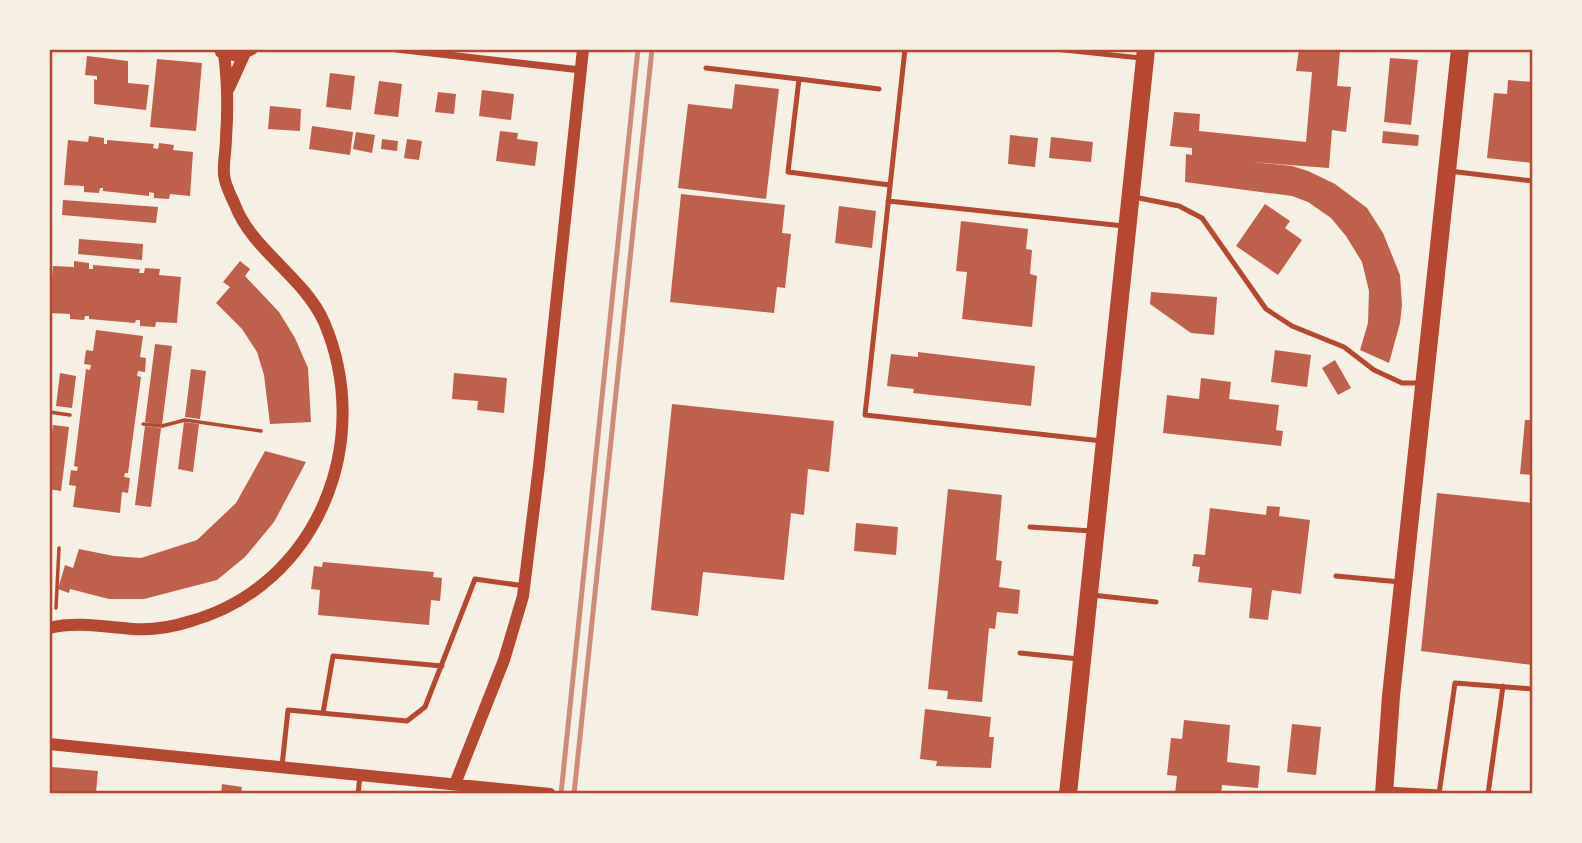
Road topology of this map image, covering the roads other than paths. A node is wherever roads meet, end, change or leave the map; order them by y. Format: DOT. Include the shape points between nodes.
graph roads {
  1 [pos="396,49"];
  2 [pos="583,49"];
  3 [pos="905,49"];
  4 [pos="1054,49"];
  5 [pos="1460,49"];
  6 [pos="221,51"];
  7 [pos="248,52"];
  8 [pos="1146,54"];
  9 [pos="706,68"];
  10 [pos="581,70"];
  11 [pos="799,79"];
  12 [pos="229,89"];
  13 [pos="879,89"];
  14 [pos="1447,171"];
  15 [pos="1533,181"];
  16 [pos="890,185"];
  17 [pos="1131,197"];
  18 [pos="888,201"];
  19 [pos="1127,226"];
  20 [pos="1424,383"];
  21 [pos="1105,441"];
  22 [pos="1030,527"];
  23 [pos="1096,531"];
  24 [pos="1336,576"];
  25 [pos="1403,583"];
  26 [pos="525,586"];
  27 [pos="1089,595"];
  28 [pos="1156,602"];
  29 [pos="49,628"];
  30 [pos="1020,653"];
  31 [pos="1082,659"];
  32 [pos="442,666"];
  33 [pos="1503,686"];
  34 [pos="1533,689"];
  35 [pos="323,713"];
  36 [pos="49,744"];
  37 [pos="282,767"];
  38 [pos="360,775"];
  39 [pos="454,784"];
  40 [pos="1384,791"];
  41 [pos="1439,793"];
  42 [pos="358,794"];
  43 [pos="550,794"];
  44 [pos="1068,794"];
  45 [pos="1488,794"];
  1 -- 10 [label="street"];
  2 -- 10 [label="street"];
  3 -- 16 [label="lane"];
  4 -- 8 [label="lane"];
  5 -- 14 [label="main road"];
  6 -- 7 [label="street" via="238,57"];
  6 -- 12 [label="street"];
  7 -- 12 [label="street"];
  8 -- 17 [label="main road"];
  9 -- 11 [label="lane"];
  10 -- 26 [label="street"];
  11 -- 13 [label="lane"];
  11 -- 16 [label="lane" via="788,172"];
  12 -- 29 [label="street" via="224,177 236,209 324,321 338,368 341,443 327,501 287,562 231,604 192,621 160,628"];
  14 -- 15 [label="lane"];
  14 -- 20 [label="main road"];
  16 -- 18 [label="lane"];
  17 -- 19 [label="main road"];
  17 -- 20 [label="lane" via="1179,206 1202,218 1266,309 1292,326 1344,347 1374,370 1402,383"];
  18 -- 19 [label="lane"];
  18 -- 21 [label="lane" via="865,415"];
  19 -- 21 [label="main road"];
  20 -- 25 [label="main road"];
  21 -- 23 [label="main road"];
  22 -- 23 [label="lane"];
  23 -- 27 [label="main road"];
  24 -- 25 [label="lane"];
  25 -- 40 [label="main road"];
  26 -- 32 [label="lane" via="475,579"];
  26 -- 39 [label="street" via="514,630"];
  27 -- 28 [label="lane"];
  27 -- 31 [label="main road"];
  30 -- 31 [label="lane"];
  31 -- 44 [label="main road"];
  32 -- 35 [label="lane" via="425,708 407,721"];
  32 -- 35 [label="lane" via="332,656"];
  33 -- 34 [label="lane"];
  33 -- 41 [label="lane" via="1455,683"];
  33 -- 45 [label="lane"];
  35 -- 37 [label="lane" via="288,710"];
  36 -- 37 [label="street"];
  37 -- 38 [label="street"];
  38 -- 39 [label="street"];
  38 -- 42 [label="lane"];
  39 -- 43 [label="street"];
  40 -- 41 [label="lane"];
}
